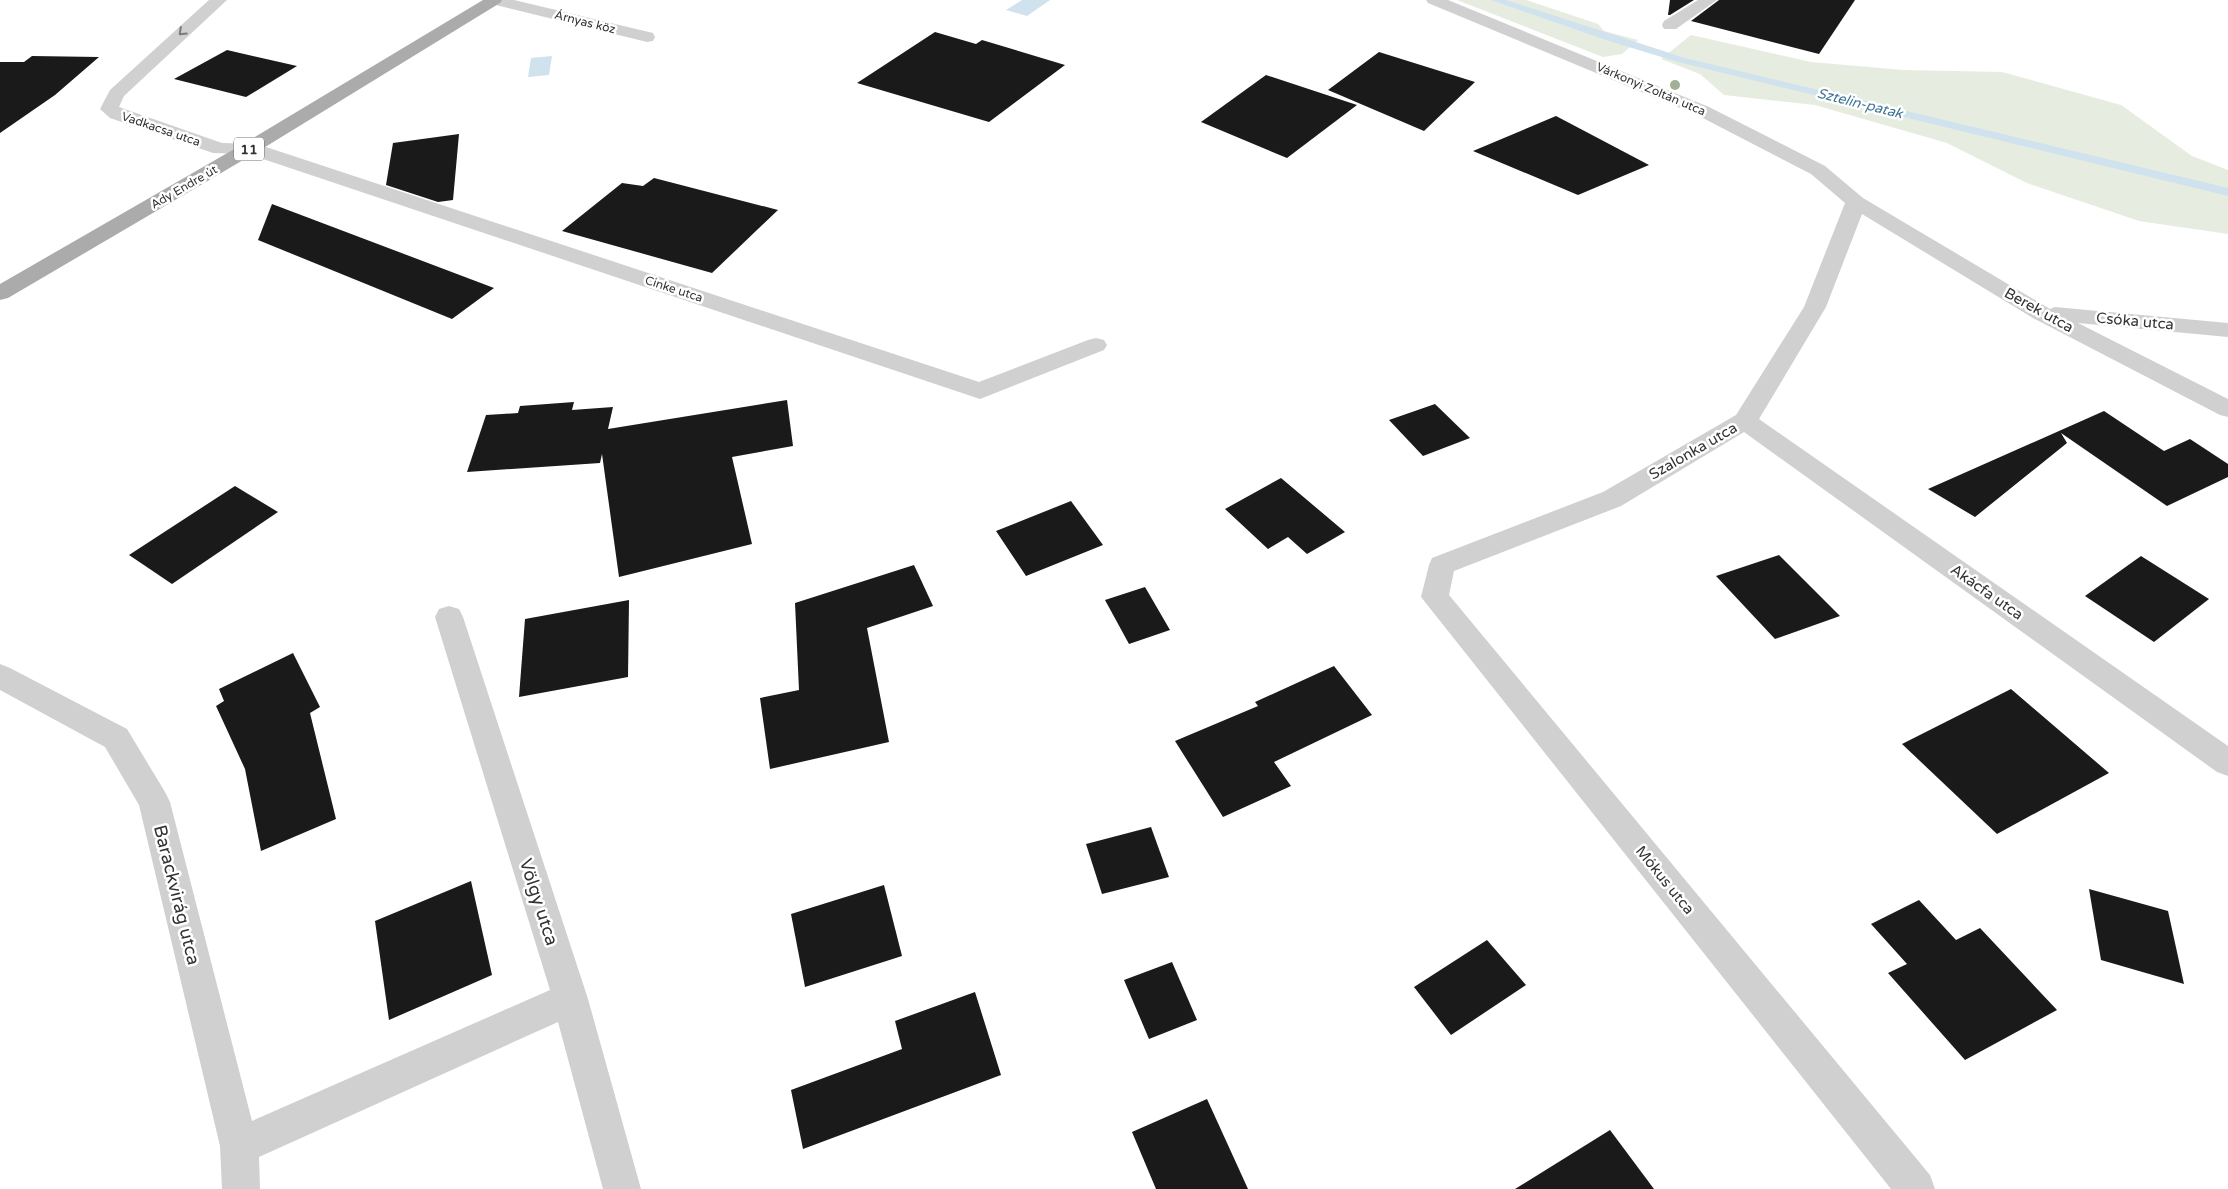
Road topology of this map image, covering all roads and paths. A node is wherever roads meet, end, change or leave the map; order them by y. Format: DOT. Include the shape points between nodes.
graph roads {
  1 [pos="218,0"];
  2 [pos="494,0"];
  3 [pos="1434,0"];
  4 [pos="1708,0"];
  5 [pos="1670,25"];
  6 [pos="647,37"];
  7 [pos="250,148"];
  8 [pos="1856,202"];
  9 [pos="0,293"];
  10 [pos="2042,313"];
  11 [pos="2228,330"];
  12 [pos="1096,345"];
  13 [pos="2228,409"];
  14 [pos="1745,421"];
  15 [pos="1442,565"];
  16 [pos="449,617"];
  17 [pos="0,676"];
  18 [pos="2228,763"];
  19 [pos="570,999"];
  20 [pos="239,1146"];
  21 [pos="241,1189"];
  22 [pos="622,1189"];
  23 [pos="1916,1189"];
  1 -- 7 [label="street, Vadkacsa utca, one-way" via="116,94 108,109 220,149"];
  2 -- 6 [label="street, Árnyas köz"];
  2 -- 7 [label="main road, Ady Endre út / 11"];
  3 -- 8 [label="street, Várkonyi Zoltán utca" via="1703,111 1818,170"];
  4 -- 5 [label="street"];
  7 -- 9 [label="main road, Ady Endre út / 11"];
  7 -- 12 [label="street, Cinke utca" via="980,391"];
  8 -- 10 [label="street, Berek utca"];
  8 -- 14 [label="street, Szalonka utca" via="1814,307"];
  10 -- 11 [label="street, Csóka utca"];
  10 -- 13 [label="street, Berek utca"];
  14 -- 15 [label="street, Szalonka utca" via="1612,499"];
  14 -- 18 [label="street, Akácfa utca"];
  15 -- 23 [label="street, Mókus utca" via="1435,597"];
  16 -- 19 [label="street, Völgy utca"];
  17 -- 20 [label="street, Barackvirág utca" via="116,738 154,802"];
  19 -- 20 [label="street"];
  19 -- 22 [label="street, Völgy utca"];
  20 -- 21 [label="street, Barackvirág utca"];
}
